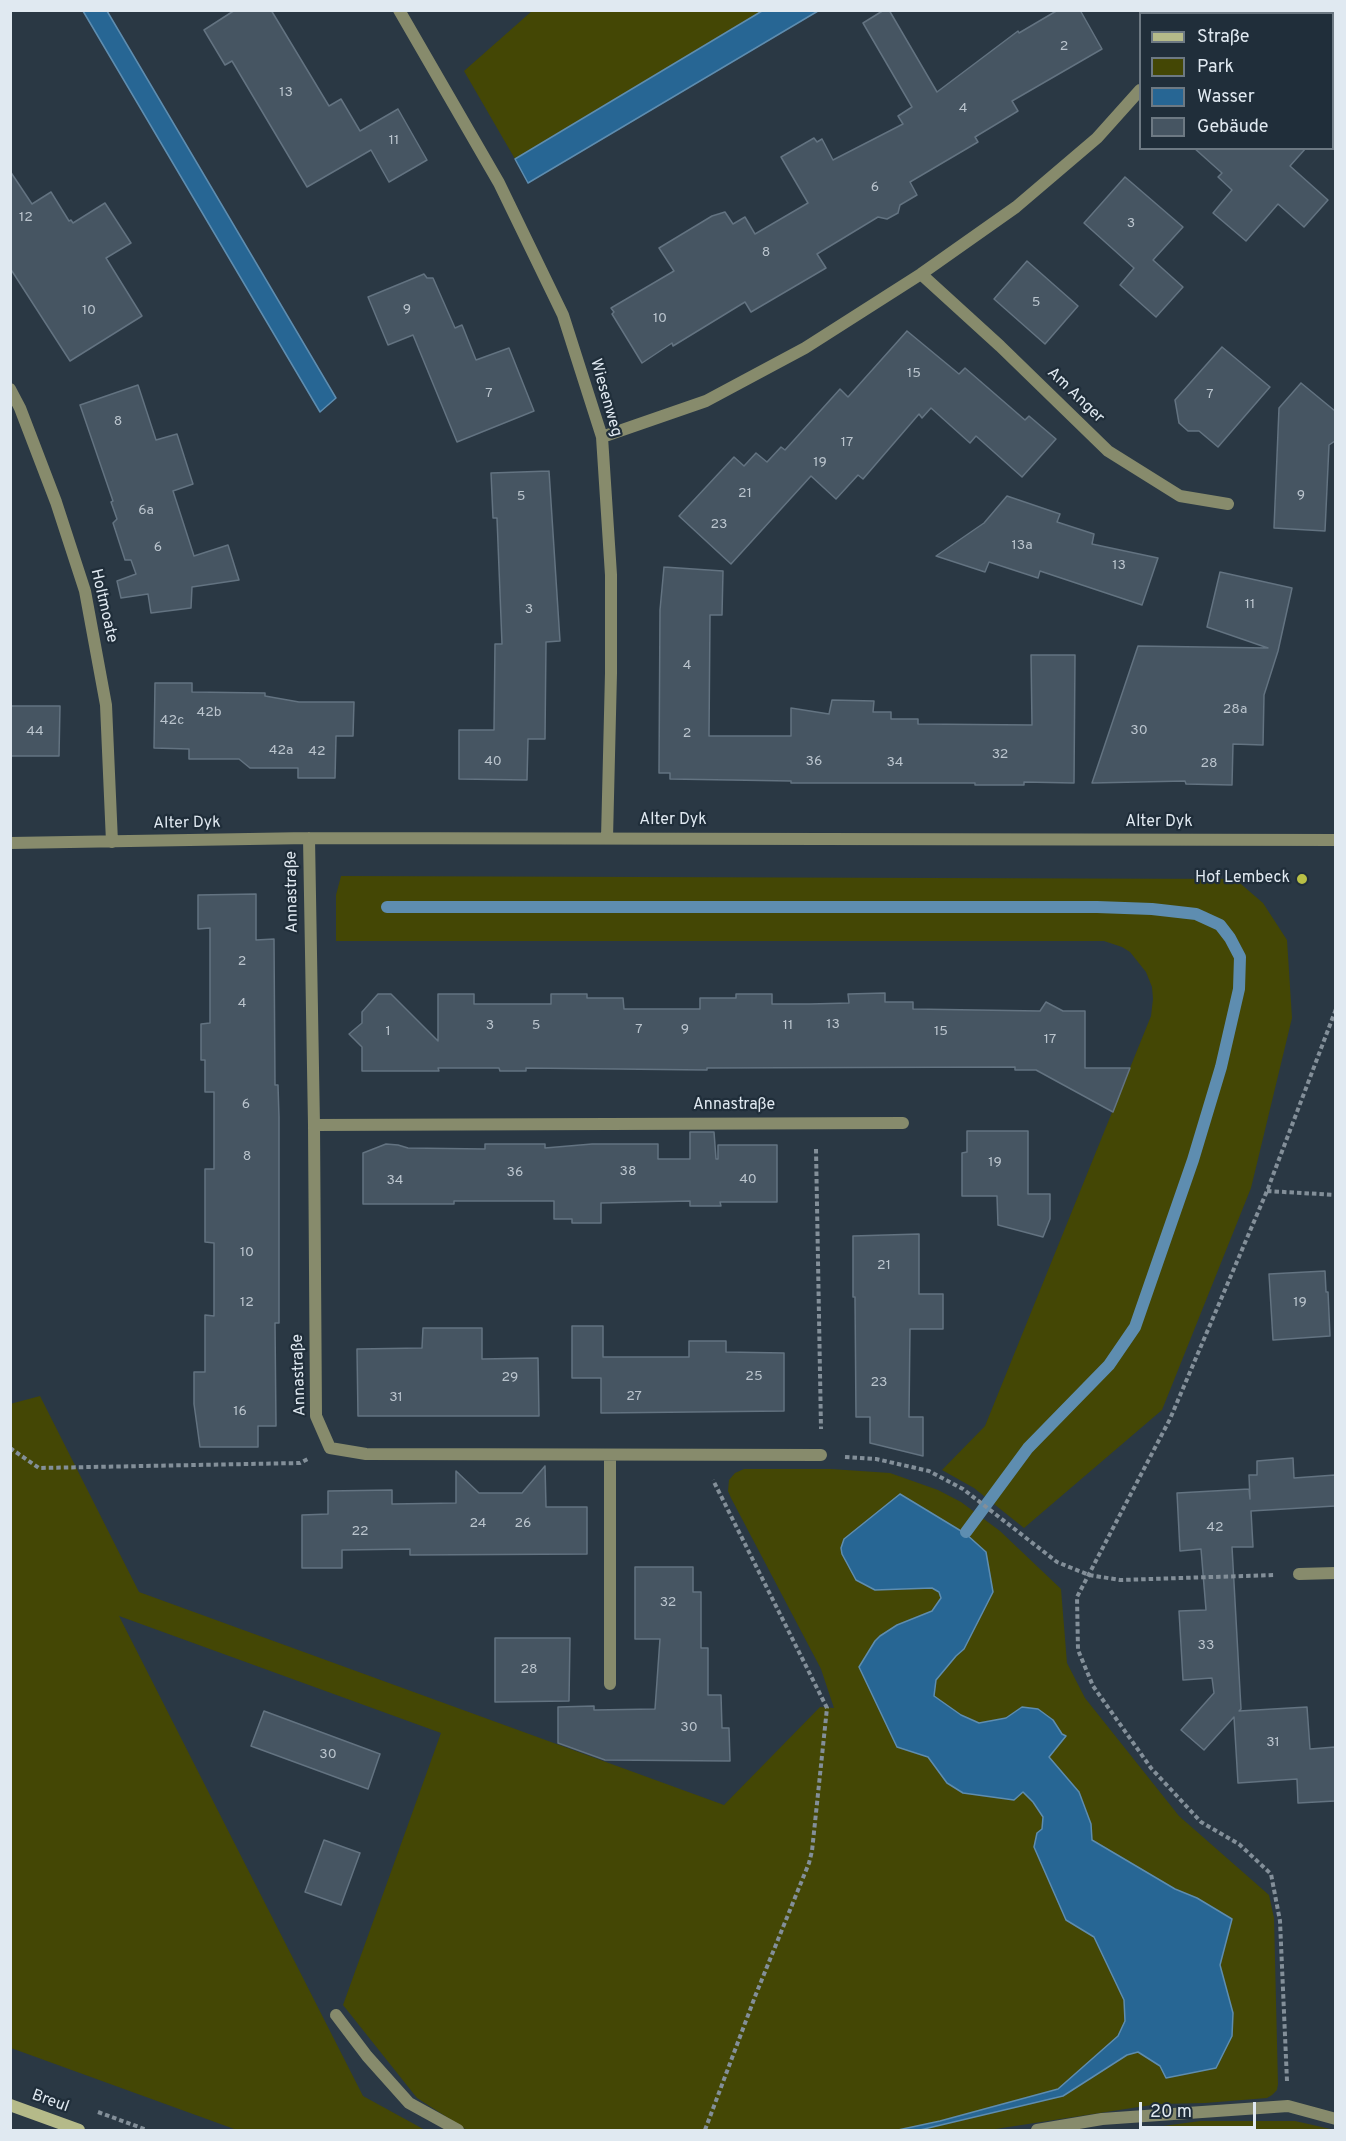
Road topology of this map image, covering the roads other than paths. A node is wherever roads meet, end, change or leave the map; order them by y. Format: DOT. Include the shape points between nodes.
graph roads {
  1 [pos="399,10"];
  2 [pos="1139,91"];
  3 [pos="921,274"];
  4 [pos="10,389"];
  5 [pos="602,437"];
  6 [pos="1228,504"];
  7 [pos="607,837"];
  8 [pos="309,838"];
  9 [pos="1335,840"];
  10 [pos="112,842"];
  11 [pos="10,843"];
  12 [pos="903,1123"];
  13 [pos="314,1125"];
  14 [pos="610,1455"];
  15 [pos="821,1455"];
  16 [pos="1335,1573"];
  17 [pos="1299,1574"];
  18 [pos="610,1684"];
  19 [pos="336,2015"];
  20 [pos="10,2105"];
  21 [pos="1335,2119"];
  22 [pos="79,2130"];
  23 [pos="458,2130"];
  24 [pos="1036,2130"];
  1 -- 5 [label="street, Wiesenweg" via="499,183 563,315"];
  2 -- 3 [label="street" via="1097,138 1017,207"];
  3 -- 5 [label="street" via="805,348 706,401"];
  3 -- 6 [label="street, Am Anger" via="1108,451 1180,496"];
  4 -- 10 [label="street, Holtmoate" via="56,502 85,591 106,705"];
  5 -- 7 [label="street, Wiesenweg" via="611,575"];
  7 -- 8 [label="street, Alter Dyk"];
  7 -- 9 [label="street, Alter Dyk"];
  8 -- 10 [label="street, Alter Dyk"];
  8 -- 13 [label="street, Annastraße"];
  10 -- 11 [label="street, Alter Dyk"];
  12 -- 13 [label="street, Annastraße"];
  13 -- 14 [label="street, Annastraße" via="316,1416 330,1448 366,1454"];
  14 -- 15 [label="street"];
  14 -- 18 [label="street"];
  16 -- 17 [label="street"];
  19 -- 23 [label="street" via="409,2103"];
  20 -- 22 [label="main road, Breul"];
  21 -- 24 [label="street" via="1288,2106 1102,2119"];
}
